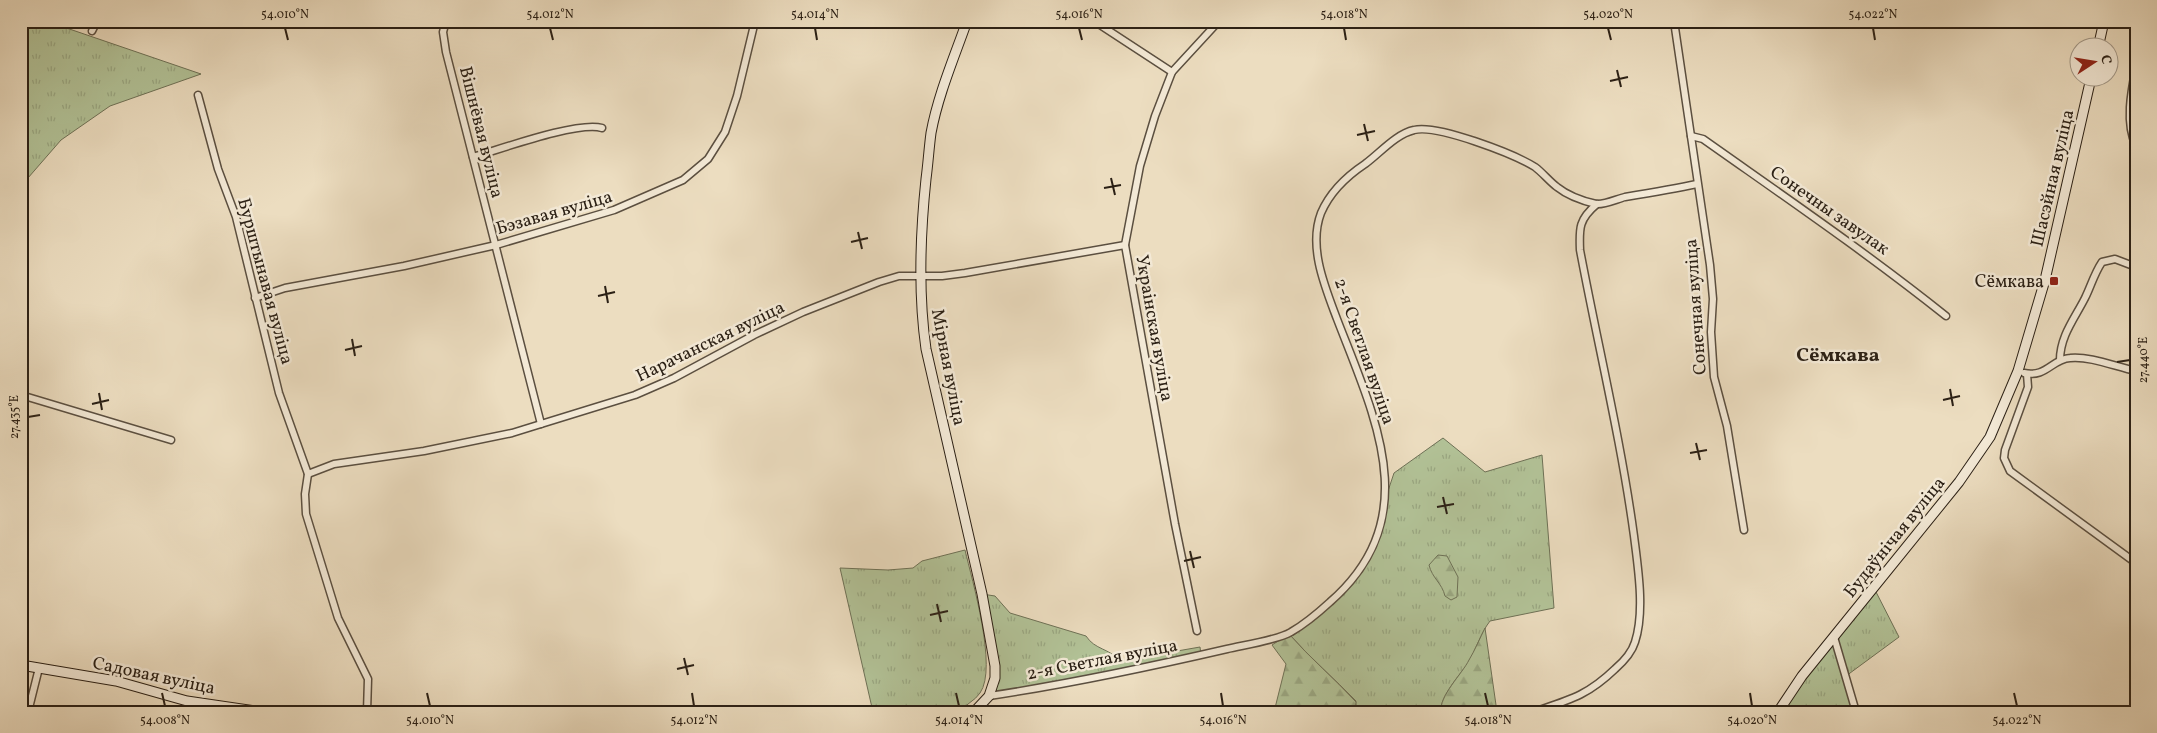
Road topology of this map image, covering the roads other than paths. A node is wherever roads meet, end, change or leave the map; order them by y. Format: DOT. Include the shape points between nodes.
graph roads {
  1 [pos="97,21"];
  2 [pos="446,21"];
  3 [pos="754,21"];
  4 [pos="967,21"];
  5 [pos="1094,21"];
  6 [pos="1219,21"];
  7 [pos="1674,21"];
  8 [pos="2104,21"];
  9 [pos="92,31"];
  10 [pos="2100,38"];
  11 [pos="2136,67"];
  12 [pos="1172,72"];
  13 [pos="2089,88"];
  14 [pos="198,94"];
  15 [pos="602,128"];
  16 [pos="1691,136"];
  17 [pos="2136,146"];
  18 [pos="473,157"];
  19 [pos="1697,184"];
  20 [pos="1597,204"];
  21 [pos="496,245"];
  22 [pos="1125,245"];
  23 [pos="2136,267"];
  24 [pos="920,276"];
  25 [pos="255,298"];
  26 [pos="1946,316"];
  27 [pos="2060,360"];
  28 [pos="2136,371"];
  29 [pos="2022,372"];
  30 [pos="21,395"];
  31 [pos="541,424"];
  32 [pos="171,440"];
  33 [pos="308,474"];
  34 [pos="1744,530"];
  35 [pos="2136,563"];
  36 [pos="1197,631"];
  37 [pos="1834,637"];
  38 [pos="21,665"];
  39 [pos="39,668"];
  40 [pos="989,696"];
  41 [pos="28,712"];
  42 [pos="263,712"];
  43 [pos="367,712"];
  44 [pos="974,712"];
  45 [pos="1533,712"];
  46 [pos="1778,712"];
  47 [pos="1856,712"];
  1 -- 9 [label="street"];
  2 -- 18 [label="street, Вішнёвая вуліца" via="444,42"];
  3 -- 21 [label="street, Бэзавая вуліца" via="728,123 717,147 696,170 668,188 614,210"];
  4 -- 24 [label="street, Мірная вуліца" via="946,78 931,133"];
  5 -- 12 [label="street"];
  6 -- 12 [label="street, Украінская вуліца"];
  7 -- 16 [label="street, Сонечная вуліца"];
  8 -- 10 [label="street"];
  11 -- 17 [label="street" via="2131,92 2131,135"];
  12 -- 22 [label="street, Украінская вуліца" via="1140,166"];
  13 -- 29 [label="street, Шасэйная вуліца"];
  14 -- 25 [label="street, Бурштынавая вуліца" via="218,169 236,217"];
  15 -- 18 [label="street" via="575,128"];
  16 -- 19 [label="street, Сонечная вуліца"];
  16 -- 26 [label="street, Сонечны завулак" via="1703,139 1881,264"];
  18 -- 21 [label="street, Вішнёвая вуліца"];
  19 -- 20 [label="street, 2-я Светлая вуліца"];
  19 -- 34 [label="street, Сонечная вуліца" via="1712,290 1714,377 1727,426"];
  20 -- 40 [label="street, 2-я Светлая вуліца" via="1558,189 1537,168 1510,154 1424,129 1403,135 1349,174 1320,215 1317,254 1326,291 1372,410 1384,462 1385,505 1380,530 1365,562 1346,588 1289,634 1201,655"];
  20 -- 45 [label="street" via="1581,222 1580,250 1626,482 1640,591 1638,624 1635,643 1604,680 1589,692"];
  21 -- 25 [label="street, Бэзавая вуліца" via="285,288"];
  21 -- 31 [label="street, Вішнёвая вуліца"];
  22 -- 24 [label="street, Нарачанская вуліца" via="965,273"];
  22 -- 36 [label="street, Украінская вуліца"];
  23 -- 27 [label="street" via="2115,259 2102,262 2066,330"];
  24 -- 31 [label="street, Нарачанская вуліца" via="899,276 879,282 770,327 635,395"];
  24 -- 40 [label="street, Мірная вуліца" via="926,350 992,646 995,678"];
  25 -- 33 [label="street, Бурштынавая вуліца" via="279,393"];
  27 -- 28 [label="street" via="2072,358"];
  27 -- 29 [label="street" via="2039,373"];
  29 -- 35 [label="street" via="2028,387 2005,450 2004,458 2010,470"];
  29 -- 37 [label="street, Будаўнічая вуліца" via="1977,459"];
  30 -- 32 [label="street"];
  31 -- 33 [label="street, Нарачанская вуліца" via="424,451 334,464"];
  33 -- 43 [label="street" via="306,514 338,618 368,679"];
  37 -- 46 [label="street, Будаўнічая вуліца"];
  37 -- 47 [label="street"];
  38 -- 39 [label="street, Садовая вуліца"];
  39 -- 41 [label="street"];
  39 -- 42 [label="street, Садовая вуліца" via="116,681 187,701"];
  40 -- 44 [label="street"];
}
